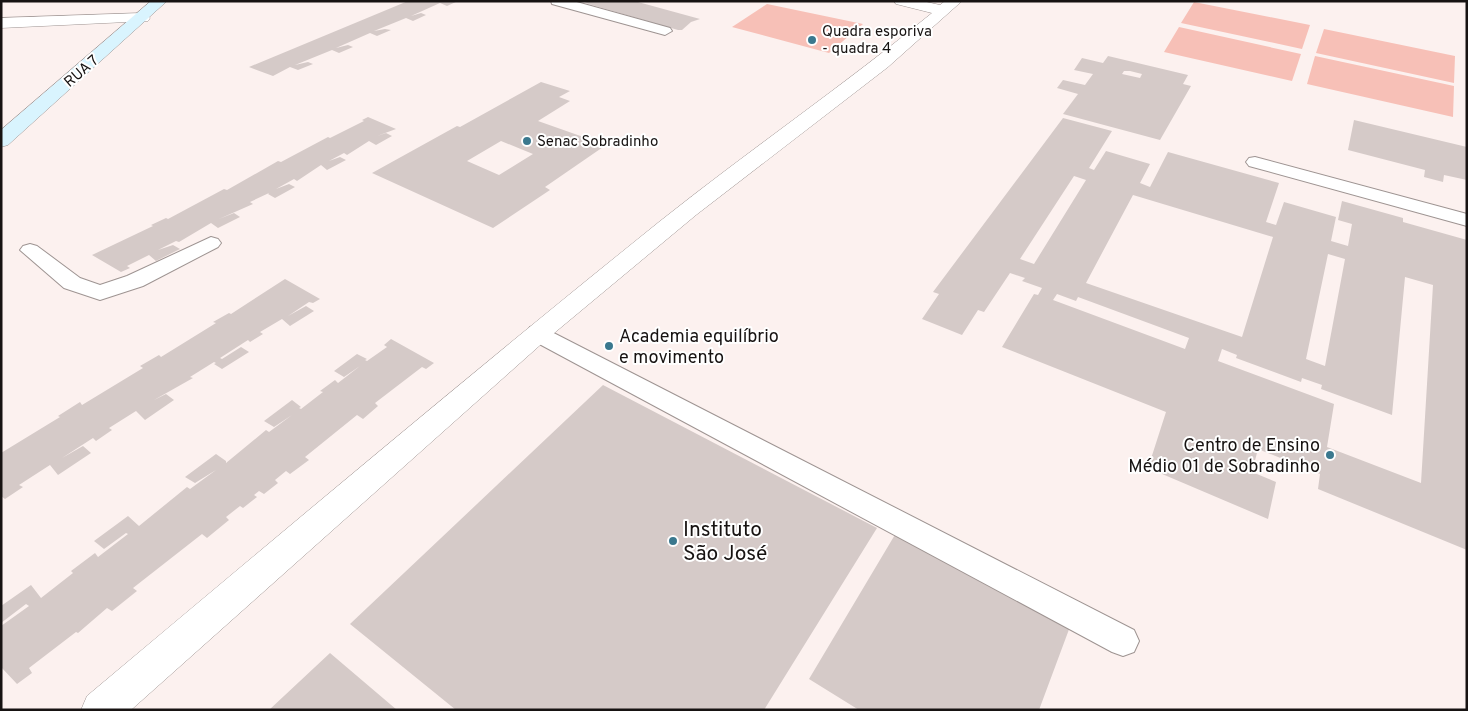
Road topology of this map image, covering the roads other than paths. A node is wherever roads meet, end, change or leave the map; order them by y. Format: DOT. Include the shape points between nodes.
graph roads {
  1 [pos="160,1"];
  2 [pos="557,1"];
  3 [pos="901,1"];
  4 [pos="949,6"];
  5 [pos="142,18"];
  6 [pos="1,23"];
  7 [pos="665,31"];
  8 [pos="1,141"];
  9 [pos="1255,162"];
  10 [pos="1467,220"];
  11 [pos="211,243"];
  12 [pos="30,250"];
  13 [pos="538,333"];
  14 [pos="1123,641"];
  15 [pos="101,710"];
  1 -- 5 [label="main road, RUA 7"];
  2 -- 7 [label="lane"];
  3 -- 4 [label="street"];
  4 -- 13 [label="street" via="882,63 688,210"];
  5 -- 6 [label="street"];
  5 -- 8 [label="main road, RUA 7"];
  9 -- 10 [label="lane"];
  11 -- 12 [label="lane" via="135,281 100,292 72,283"];
  13 -- 14 [label="lane"];
  13 -- 15 [label="street"];
}
